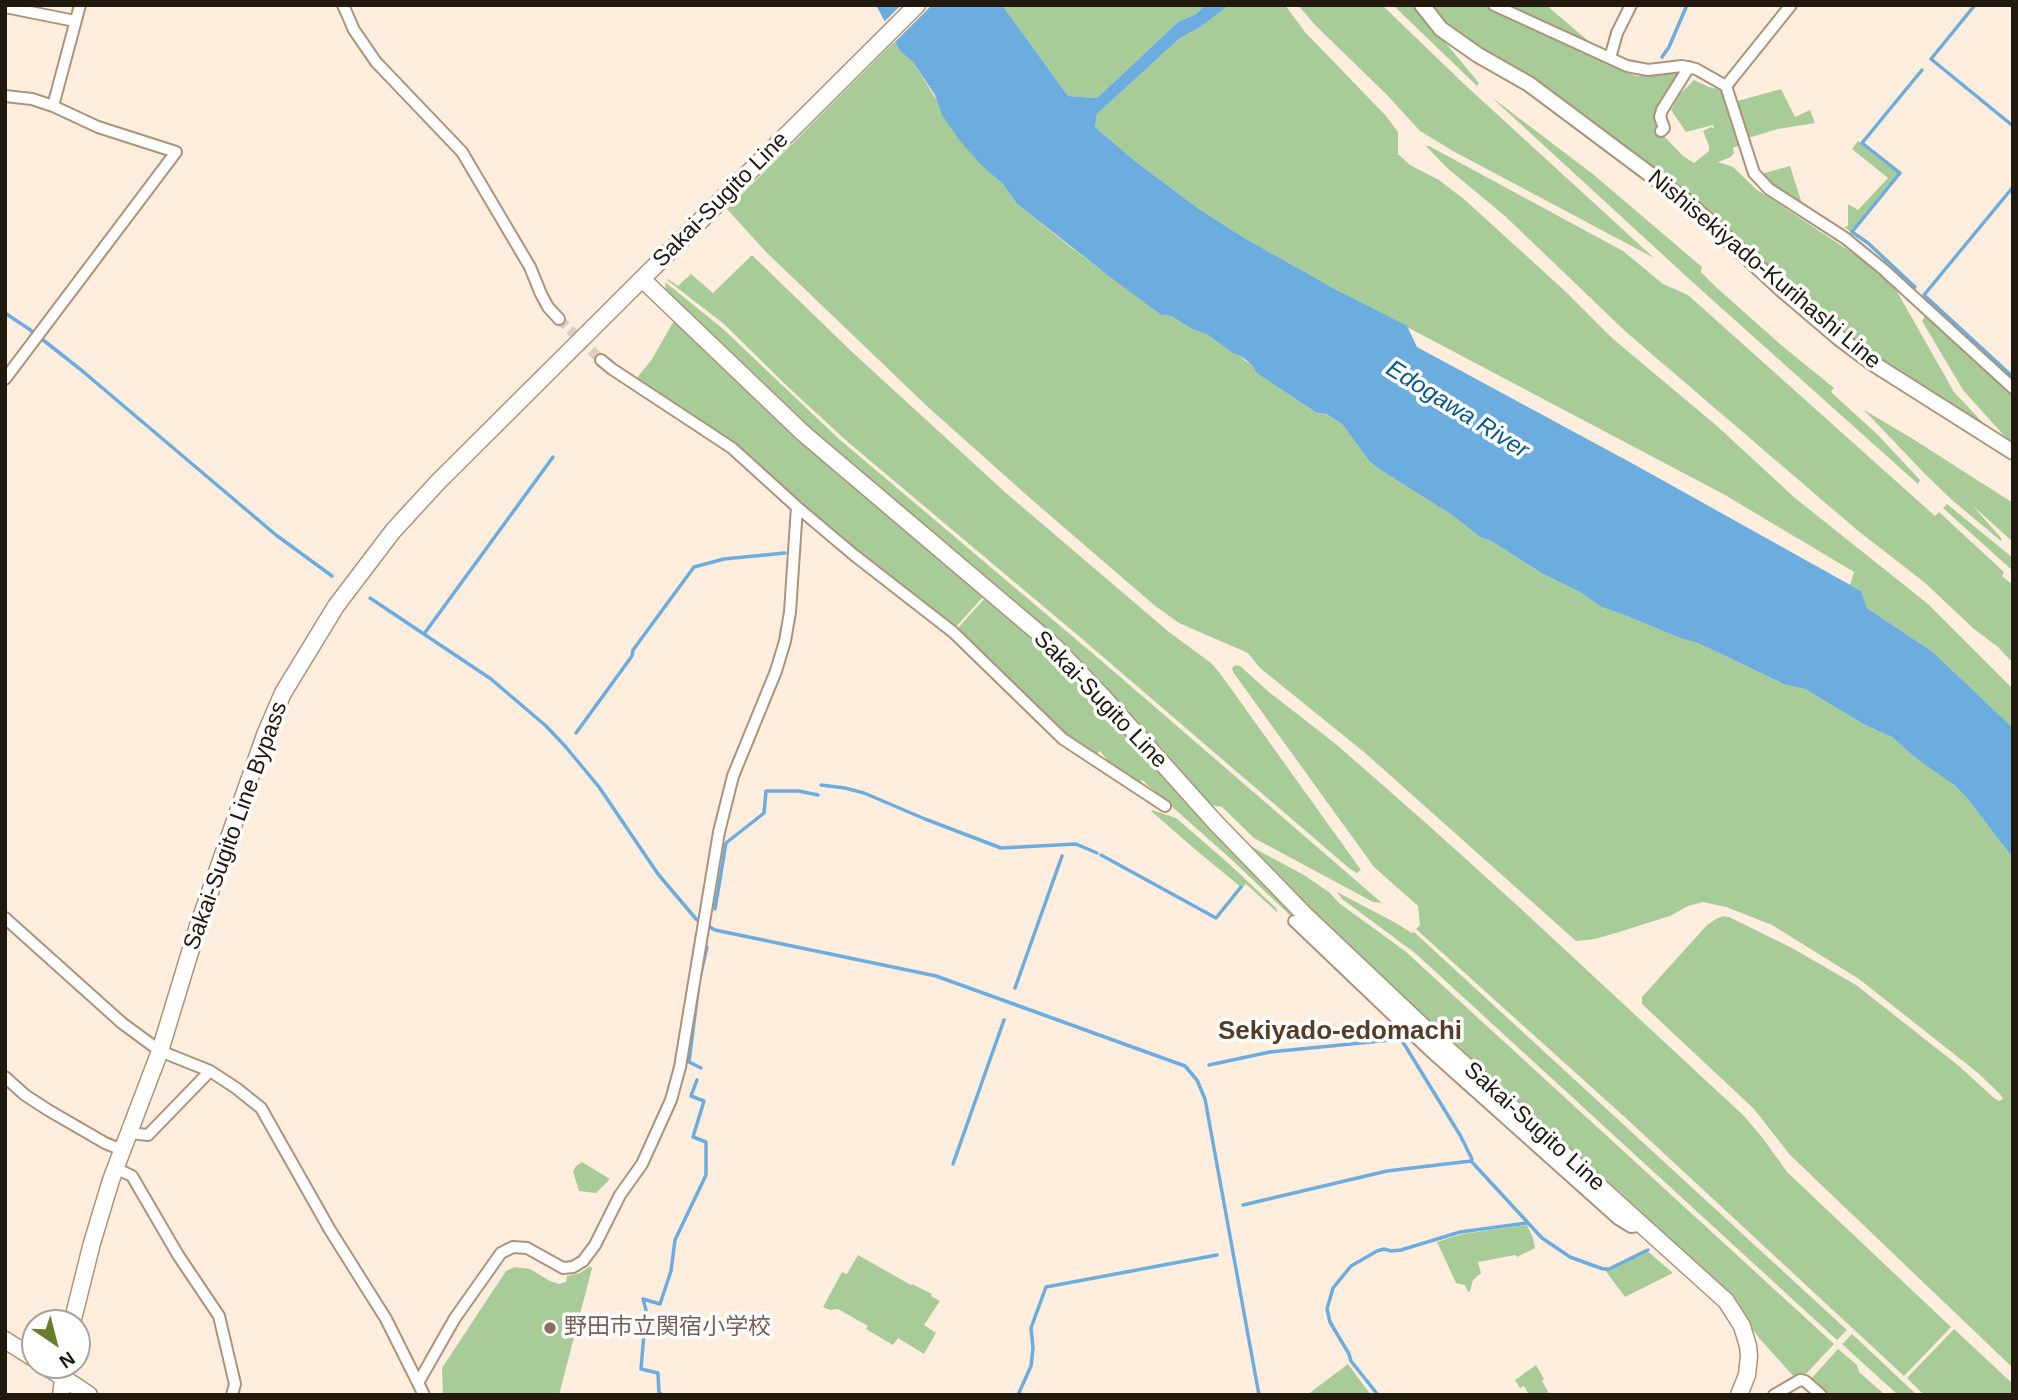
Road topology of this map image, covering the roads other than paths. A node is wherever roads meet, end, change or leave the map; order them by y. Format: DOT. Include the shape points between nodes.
graph roads {
  1 [pos="80,5"];
  2 [pos="343,5"];
  3 [pos="917,5"];
  4 [pos="1422,5"];
  5 [pos="1494,5"];
  6 [pos="1631,5"];
  7 [pos="1791,5"];
  8 [pos="5,8"];
  9 [pos="75,21"];
  10 [pos="1610,58"];
  11 [pos="1689,67"];
  12 [pos="1726,86"];
  13 [pos="5,96"];
  14 [pos="53,106"];
  15 [pos="1661,131"];
  16 [pos="642,279"];
  17 [pos="559,319"];
  18 [pos="601,360"];
  19 [pos="5,379"];
  20 [pos="2013,388"];
  21 [pos="2013,452"];
  22 [pos="797,507"];
  23 [pos="1165,806"];
  24 [pos="5,918"];
  25 [pos="1294,921"];
  26 [pos="160,1051"];
  27 [pos="210,1071"];
  28 [pos="5,1077"];
  29 [pos="129,1133"];
  30 [pos="122,1150"];
  31 [pos="115,1168"];
  32 [pos="1644,1225"];
  33 [pos="74,1309"];
  34 [pos="5,1340"];
  35 [pos="21,1350"];
  36 [pos="72,1379"];
  37 [pos="418,1383"];
  38 [pos="89,1395"];
  39 [pos="232,1395"];
  40 [pos="424,1395"];
  41 [pos="1739,1395"];
  42 [pos="1774,1395"];
  43 [pos="1821,1395"];
  1 -- 9 [label="street"];
  2 -- 17 [label="street" via="376,62 462,152"];
  3 -- 16 [label="main road, Sakai-Sugito Line"];
  4 -- 21 [label="main road, Nishisekiyado-Kurihashi Line" via="1441,29 1529,84 1687,202 1848,344"];
  5 -- 10 [label="street"];
  6 -- 10 [label="street"];
  7 -- 12 [label="street"];
  8 -- 9 [label="street"];
  9 -- 14 [label="street"];
  10 -- 11 [label="street" via="1648,71"];
  11 -- 12 [label="street"];
  11 -- 15 [label="street" via="1662,110"];
  12 -- 20 [label="street" via="1750,164 1760,181 1883,269"];
  13 -- 14 [label="street"];
  14 -- 19 [label="street" via="98,127 176,152"];
  16 -- 26 [label="main road, Sakai-Sugito Line Bypass" via="438,482 363,569 309,649 265,735"];
  16 -- 32 [label="main road, Sakai-Sugito Line" via="841,467 1054,646 1305,915"];
  18 -- 22 [label="street" via="732,448"];
  22 -- 23 [label="street" via="953,632 1063,739"];
  22 -- 37 [label="street" via="785,641 733,776 719,832 673,1093 642,1164 583,1261 568,1269 527,1248 513,1247 500,1253"];
  24 -- 26 [label="street"];
  25 -- 32 [label="street" via="1429,1050 1618,1219 1631,1227"];
  26 -- 27 [label="street"];
  26 -- 29 [label="main road, Sakai-Sugito Line Bypass"];
  27 -- 29 [label="street" via="148,1136"];
  27 -- 37 [label="street" via="261,1108 386,1319"];
  28 -- 30 [label="street" via="48,1110"];
  29 -- 30 [label="main road, Sakai-Sugito Line Bypass"];
  30 -- 31 [label="main road, Sakai-Sugito Line Bypass"];
  31 -- 33 [label="main road, Sakai-Sugito Line Bypass"];
  31 -- 39 [label="street" via="132,1176 219,1316 235,1384"];
  32 -- 41 [label="main road, Sakai-Sugito Line" via="1726,1301 1738,1318 1749,1356"];
  34 -- 35 [label="main road"];
  36 -- 38 [label="main road"];
  37 -- 40 [label="street"];
  42 -- 43 [label="street" via="1800,1380"];
}
